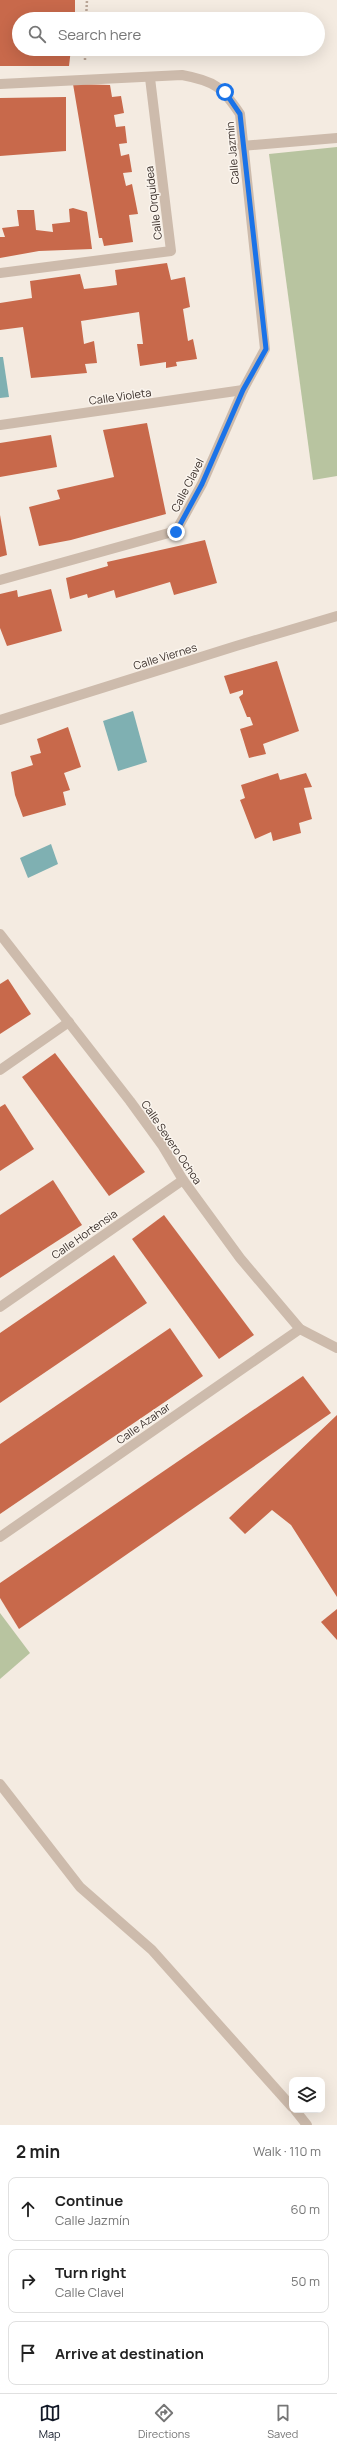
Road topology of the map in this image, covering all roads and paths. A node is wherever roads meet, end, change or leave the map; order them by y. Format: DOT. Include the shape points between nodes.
graph roads {
  1 [pos="87,0"];
  2 [pos="86,12"];
  3 [pos="150,78"];
  4 [pos="0,84"];
  5 [pos="337,138"];
  6 [pos="242,146"];
  7 [pos="0,273"];
  8 [pos="266,349"];
  9 [pos="243,390"];
  10 [pos="0,425"];
  11 [pos="0,580"];
  12 [pos="337,616"];
  13 [pos="0,720"];
  14 [pos="0,934"];
  15 [pos="69,1022"];
  16 [pos="0,1070"];
  17 [pos="182,1180"];
  18 [pos="0,1306"];
  19 [pos="300,1329"];
  20 [pos="337,1348"];
  21 [pos="0,1537"];
  22 [pos="0,1784"];
  23 [pos="289,2104"];
  24 [pos="297,2113"];
  25 [pos="307,2125"];
  1 -- 2 [label="path"];
  3 -- 4 [label="street, Calle Jazmín"];
  3 -- 6 [label="street, Calle Jazmín" via="182,75 206,79 225,92 240,114"];
  3 -- 7 [label="street, Calle Orquídea" via="171,251"];
  5 -- 6 [label="street"];
  6 -- 8 [label="street, Calle Jazmín"];
  8 -- 9 [label="street, Calle Clavel"];
  9 -- 10 [label="street, Calle Violeta"];
  9 -- 11 [label="street, Calle Clavel" via="202,484 176,532"];
  12 -- 13 [label="street, Calle Viernes"];
  14 -- 15 [label="street, Calle Severo Ochoa"];
  15 -- 16 [label="street"];
  15 -- 17 [label="street, Calle Severo Ochoa" via="162,1145"];
  17 -- 18 [label="street, Calle Hortensia"];
  17 -- 19 [label="street, Calle Severo Ochoa" via="240,1258"];
  19 -- 20 [label="street, Calle Severo Ochoa"];
  19 -- 21 [label="street, Calle Azahar"];
  22 -- 23 [label="street" via="80,1887 152,1950"];
  24 -- 25 [label="street"];
}
